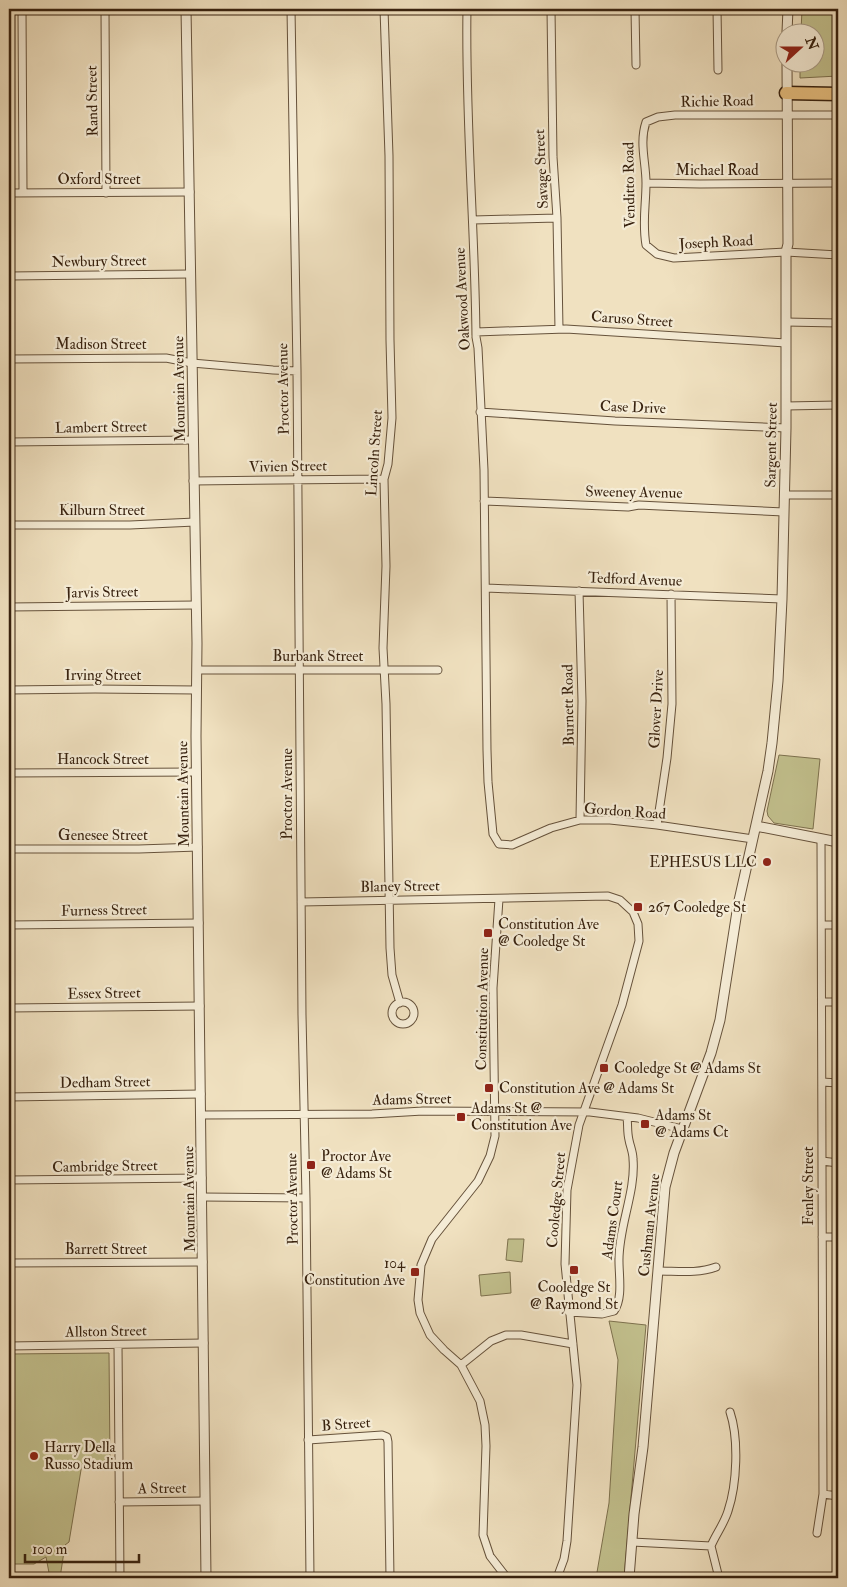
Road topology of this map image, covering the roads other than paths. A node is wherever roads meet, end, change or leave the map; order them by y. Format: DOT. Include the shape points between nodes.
graph roads {
  1 [pos="22,9"];
  2 [pos="105,9"];
  3 [pos="186,9"];
  4 [pos="291,9"];
  5 [pos="384,9"];
  6 [pos="467,9"];
  7 [pos="551,9"];
  8 [pos="635,9"];
  9 [pos="716,9"];
  10 [pos="788,9"];
  11 [pos="787,22"];
  12 [pos="636,66"];
  13 [pos="718,70"];
  14 [pos="787,72"];
  15 [pos="786,93"];
  16 [pos="838,94"];
  17 [pos="786,114"];
  18 [pos="838,115"];
  19 [pos="649,121"];
  20 [pos="646,183"];
  21 [pos="838,183"];
  22 [pos="787,184"];
  23 [pos="9,192"];
  24 [pos="23,192"];
  25 [pos="190,192"];
  26 [pos="106,193"];
  27 [pos="557,218"];
  28 [pos="473,220"];
  29 [pos="650,249"];
  30 [pos="786,252"];
  31 [pos="838,255"];
  32 [pos="190,274"];
  33 [pos="9,276"];
  34 [pos="786,322"];
  35 [pos="838,323"];
  36 [pos="559,329"];
  37 [pos="476,332"];
  38 [pos="786,343"];
  39 [pos="9,360"];
  40 [pos="192,363"];
  41 [pos="297,371"];
  42 [pos="786,406"];
  43 [pos="838,406"];
  44 [pos="480,412"];
  45 [pos="786,428"];
  46 [pos="193,440"];
  47 [pos="9,442"];
  48 [pos="298,479"];
  49 [pos="384,479"];
  50 [pos="193,481"];
  51 [pos="784,495"];
  52 [pos="838,495"];
  53 [pos="484,501"];
  54 [pos="784,512"];
  55 [pos="195,522"];
  56 [pos="9,525"];
  57 [pos="486,588"];
  58 [pos="580,591"];
  59 [pos="671,594"];
  60 [pos="782,599"];
  61 [pos="196,606"];
  62 [pos="9,607"];
  63 [pos="197,670"];
  64 [pos="299,670"];
  65 [pos="384,670"];
  66 [pos="438,670"];
  67 [pos="9,690"];
  68 [pos="196,690"];
  69 [pos="197,772"];
  70 [pos="9,773"];
  71 [pos="580,820"];
  72 [pos="657,825"];
  73 [pos="756,826"];
  74 [pos="753,838"];
  75 [pos="821,839"];
  76 [pos="838,842"];
  77 [pos="198,847"];
  78 [pos="9,849"];
  79 [pos="388,899"];
  80 [pos="499,899"];
  81 [pos="301,902"];
  82 [pos="199,923"];
  83 [pos="838,924"];
  84 [pos="9,925"];
  85 [pos="822,925"];
  86 [pos="822,1002"];
  87 [pos="838,1002"];
  88 [pos="400,1003"];
  89 [pos="200,1006"];
  90 [pos="9,1008"];
  91 [pos="822,1082"];
  92 [pos="838,1083"];
  93 [pos="201,1094"];
  94 [pos="9,1097"];
  95 [pos="494,1112"];
  96 [pos="583,1113"];
  97 [pos="305,1114"];
  98 [pos="202,1115"];
  99 [pos="627,1117"];
  100 [pos="682,1129"];
  101 [pos="822,1161"];
  102 [pos="838,1163"];
  103 [pos="202,1178"];
  104 [pos="9,1180"];
  105 [pos="202,1197"];
  106 [pos="306,1198"];
  107 [pos="822,1237"];
  108 [pos="838,1237"];
  109 [pos="203,1262"];
  110 [pos="9,1263"];
  111 [pos="716,1267"];
  112 [pos="658,1271"];
  113 [pos="569,1312"];
  114 [pos="204,1343"];
  115 [pos="573,1344"];
  116 [pos="118,1345"];
  117 [pos="9,1346"];
  118 [pos="461,1365"];
  119 [pos="730,1412"];
  120 [pos="308,1440"];
  121 [pos="823,1494"];
  122 [pos="838,1496"];
  123 [pos="206,1501"];
  124 [pos="120,1502"];
  125 [pos="817,1532"];
  126 [pos="632,1542"];
  127 [pos="711,1546"];
  128 [pos="120,1578"];
  129 [pos="206,1578"];
  130 [pos="310,1578"];
  131 [pos="390,1578"];
  132 [pos="508,1578"];
  133 [pos="557,1578"];
  134 [pos="629,1578"];
  135 [pos="719,1578"];
  1 -- 24 [label="street"];
  2 -- 26 [label="street, Rand Street"];
  3 -- 25 [label="street, Mountain Avenue"];
  4 -- 41 [label="street, Proctor Avenue"];
  5 -- 49 [label="street, Lincoln Street" via="390,156 392,418"];
  6 -- 28 [label="street, Oakwood Avenue"];
  7 -- 27 [label="street, Savage Street"];
  8 -- 12 [label="street"];
  9 -- 13 [label="street"];
  10 -- 11 [label="street"];
  14 -- 15 [label="street, Sargent Street"];
  15 -- 16 [label="highway"];
  15 -- 17 [label="street, Sargent Street"];
  17 -- 18 [label="street, Richie Road"];
  17 -- 19 [label="street, Richie Road" via="675,115 658,116"];
  17 -- 22 [label="street, Sargent Street"];
  19 -- 20 [label="street, Venditto Road" via="642,135"];
  20 -- 22 [label="street, Michael Road"];
  20 -- 29 [label="street, Venditto Road" via="643,219 646,245"];
  21 -- 22 [label="street, Michael Road"];
  22 -- 30 [label="street, Sargent Street"];
  23 -- 24 [label="street, Oxford Street"];
  24 -- 26 [label="street, Oxford Street"];
  25 -- 26 [label="street, Oxford Street"];
  25 -- 32 [label="street, Mountain Avenue"];
  27 -- 28 [label="street"];
  27 -- 36 [label="street, Savage Street"];
  28 -- 37 [label="street, Oakwood Avenue"];
  29 -- 30 [label="street, Joseph Road" via="674,258"];
  30 -- 31 [label="street, Joseph Road"];
  30 -- 34 [label="street, Sargent Street"];
  32 -- 33 [label="street, Newbury Street"];
  32 -- 40 [label="street, Mountain Avenue"];
  34 -- 35 [label="street"];
  34 -- 38 [label="street, Sargent Street"];
  36 -- 37 [label="street, Caruso Street"];
  36 -- 38 [label="street, Caruso Street"];
  37 -- 44 [label="street, Oakwood Avenue"];
  38 -- 42 [label="street, Sargent Street"];
  39 -- 40 [label="street, Madison Street" via="166,358"];
  40 -- 41 [label="street, Madison Street"];
  40 -- 46 [label="street, Mountain Avenue"];
  41 -- 48 [label="street, Proctor Avenue"];
  42 -- 43 [label="street"];
  42 -- 45 [label="street, Sargent Street"];
  44 -- 45 [label="street, Case Drive"];
  44 -- 53 [label="street, Oakwood Avenue"];
  45 -- 51 [label="street, Sargent Street"];
  46 -- 47 [label="street, Lambert Street"];
  46 -- 50 [label="street, Mountain Avenue"];
  48 -- 49 [label="street, Vivien Street"];
  48 -- 50 [label="street, Vivien Street"];
  48 -- 64 [label="street, Proctor Avenue"];
  49 -- 65 [label="street, Lincoln Street"];
  50 -- 55 [label="street, Mountain Avenue"];
  51 -- 52 [label="street"];
  51 -- 54 [label="street, Sargent Street"];
  53 -- 54 [label="street, Sweeney Avenue"];
  53 -- 57 [label="street, Oakwood Avenue"];
  54 -- 60 [label="street, Sargent Street"];
  55 -- 56 [label="street, Kilburn Street"];
  55 -- 61 [label="street, Mountain Avenue"];
  57 -- 58 [label="street, Tedford Avenue"];
  57 -- 71 [label="street, Gordon Road" via="488,782 493,834 499,844 512,845 550,828"];
  58 -- 59 [label="street, Tedford Avenue"];
  58 -- 71 [label="street, Burnett Road"];
  59 -- 60 [label="street, Tedford Avenue"];
  59 -- 72 [label="street, Glover Drive" via="672,704"];
  60 -- 73 [label="street, Sargent Street" via="772,743"];
  61 -- 62 [label="street, Jarvis Street"];
  61 -- 63 [label="street, Mountain Avenue"];
  63 -- 64 [label="street, Burbank Street"];
  63 -- 68 [label="street, Mountain Avenue"];
  64 -- 65 [label="street, Burbank Street"];
  64 -- 81 [label="street, Proctor Avenue"];
  65 -- 66 [label="street, Burbank Street"];
  65 -- 79 [label="street, Lincoln Street"];
  67 -- 68 [label="street, Irving Street"];
  68 -- 69 [label="street, Mountain Avenue"];
  69 -- 70 [label="street, Hancock Street"];
  69 -- 77 [label="street, Mountain Avenue"];
  71 -- 72 [label="street, Gordon Road"];
  72 -- 74 [label="street, Gordon Road"];
  73 -- 74 [label="street, Cushman Avenue"];
  73 -- 75 [label="street"];
  74 -- 100 [label="street, Cushman Avenue" via="738,905 720,1020"];
  75 -- 76 [label="street"];
  75 -- 85 [label="street, Fenley Street"];
  77 -- 78 [label="street, Genesee Street"];
  77 -- 82 [label="street, Mountain Avenue"];
  79 -- 80 [label="street, Blaney Street"];
  79 -- 81 [label="street, Blaney Street"];
  79 -- 88 [label="street, Lincoln Street" via="392,974"];
  80 -- 95 [label="street, Constitution Avenue" via="493,988"];
  80 -- 96 [label="street, Cooledge Street" via="615,897 627,905 637,919 638,941 631,974"];
  81 -- 97 [label="street, Proctor Avenue"];
  82 -- 84 [label="street, Furness Street"];
  82 -- 89 [label="street, Mountain Avenue"];
  83 -- 85 [label="street"];
  85 -- 86 [label="street, Fenley Street"];
  86 -- 87 [label="street"];
  86 -- 91 [label="street, Fenley Street"];
  89 -- 90 [label="street, Essex Street"];
  89 -- 93 [label="street, Mountain Avenue"];
  91 -- 92 [label="street"];
  91 -- 101 [label="street, Fenley Street"];
  93 -- 94 [label="street, Dedham Street"];
  93 -- 98 [label="street, Mountain Avenue"];
  95 -- 96 [label="street, Adams Street"];
  95 -- 97 [label="street, Adams Street"];
  95 -- 118 [label="street, Constitution Avenue" via="495,1136 487,1164 432,1239 419,1276 418,1300 424,1324 436,1342"];
  96 -- 99 [label="street, Adams Street"];
  96 -- 113 [label="street, Cooledge Street" via="567,1190 564,1250"];
  97 -- 98 [label="street, Adams Street"];
  97 -- 106 [label="street, Proctor Avenue"];
  98 -- 103 [label="street, Mountain Avenue"];
  99 -- 100 [label="street, Adams Street"];
  99 -- 113 [label="street, Adams Court" via="633,1165 619,1249 617,1306 614,1311 602,1314"];
  100 -- 112 [label="street, Cushman Avenue" via="665,1187"];
  101 -- 102 [label="street"];
  101 -- 107 [label="street, Fenley Street"];
  103 -- 104 [label="street, Cambridge Street"];
  103 -- 105 [label="street, Mountain Avenue"];
  105 -- 106 [label="street"];
  105 -- 109 [label="street, Mountain Avenue"];
  106 -- 120 [label="street, Proctor Avenue"];
  107 -- 108 [label="street"];
  107 -- 121 [label="street, Fenley Street"];
  109 -- 110 [label="street, Barrett Street"];
  109 -- 114 [label="street, Mountain Avenue"];
  111 -- 112 [label="street" via="705,1271"];
  112 -- 126 [label="street, Cushman Avenue"];
  113 -- 115 [label="street, Cooledge Street"];
  114 -- 116 [label="street, Allston Street"];
  114 -- 123 [label="street, Mountain Avenue"];
  115 -- 118 [label="street" via="506,1335 490,1341"];
  115 -- 133 [label="street, Cooledge Street" via="577,1385 573,1458 564,1559"];
  116 -- 117 [label="street, Allston Street"];
  116 -- 124 [label="street"];
  118 -- 132 [label="street, Constitution Avenue" via="480,1401 485,1424 484,1541 490,1556"];
  119 -- 127 [label="street" via="736,1457 733,1488 728,1510"];
  120 -- 130 [label="street, Proctor Avenue"];
  120 -- 131 [label="street, B Street" via="386,1436"];
  121 -- 122 [label="street"];
  121 -- 125 [label="street, Fenley Street"];
  123 -- 124 [label="street, A Street"];
  123 -- 129 [label="street, Mountain Avenue"];
  124 -- 128 [label="street"];
  126 -- 127 [label="street"];
  126 -- 134 [label="street, Cushman Avenue"];
  127 -- 135 [label="street"];
}
